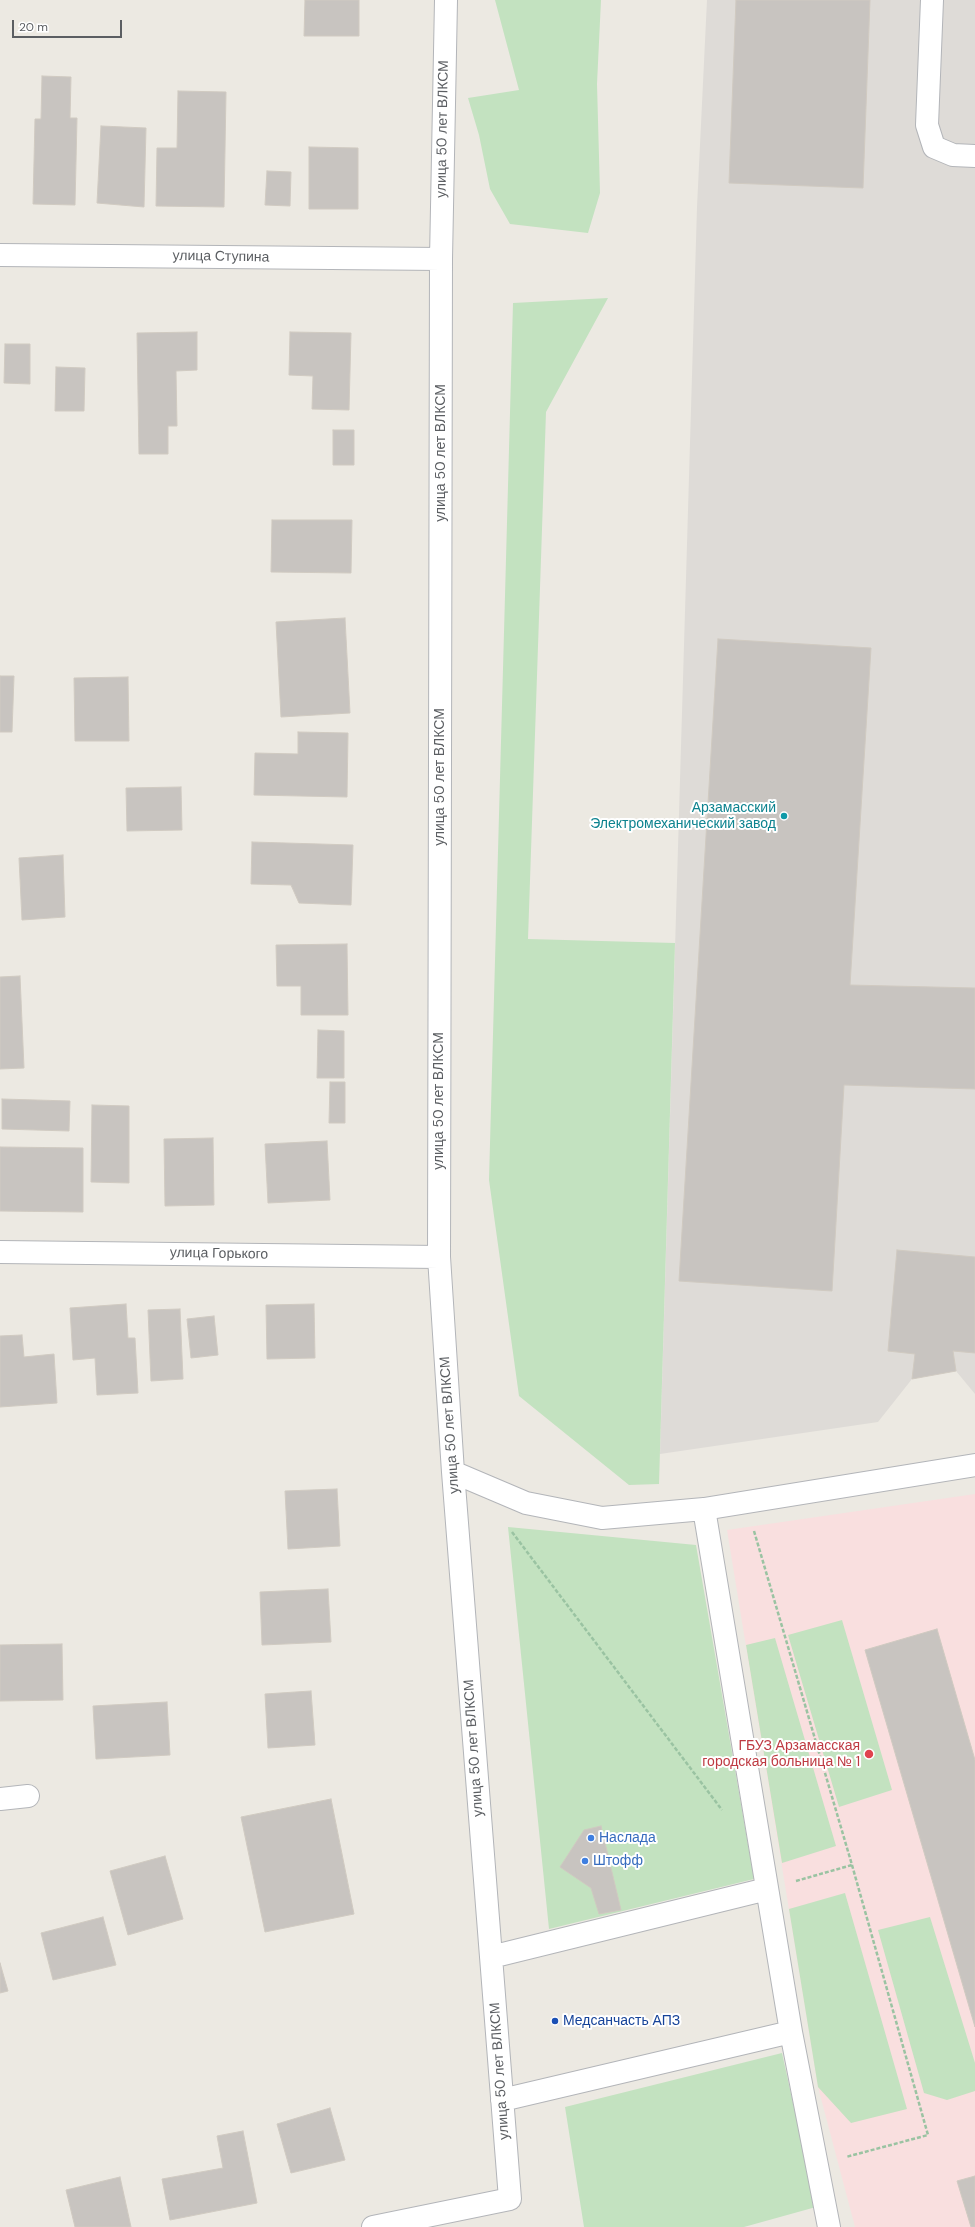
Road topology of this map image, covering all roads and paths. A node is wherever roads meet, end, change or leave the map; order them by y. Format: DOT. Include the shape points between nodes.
graph roads {
  1 [pos="446,0"];
  2 [pos="932,0"];
  3 [pos="975,156"];
  4 [pos="0,255"];
  5 [pos="441,259"];
  6 [pos="0,1252"];
  7 [pos="438,1257"];
  8 [pos="975,1465"];
  9 [pos="453,1472"];
  10 [pos="506,1494"];
  11 [pos="746,1502"];
  12 [pos="704,1509"];
  13 [pos="28,1796"];
  14 [pos="0,1799"];
  15 [pos="724,1814"];
  16 [pos="852,1865"];
  17 [pos="767,1889"];
  18 [pos="491,1957"];
  19 [pos="791,2032"];
  20 [pos="502,2100"];
  21 [pos="817,2164"];
  22 [pos="411,2223"];
  23 [pos="373,2227"];
  24 [pos="829,2227"];
  1 -- 5 [label="street, улица 50 лет ВЛКСМ"];
  2 -- 3 [label="street" via="927,125 934,147 953,155"];
  4 -- 5 [label="street, улица Ступина"];
  5 -- 7 [label="street, улица 50 лет ВЛКСМ"];
  6 -- 7 [label="street, улица Горького"];
  7 -- 9 [label="street, улица 50 лет ВЛКСМ"];
  8 -- 11 [label="street"];
  9 -- 10 [label="street"];
  9 -- 18 [label="street, улица 50 лет ВЛКСМ"];
  10 -- 12 [label="street" via="526,1503 602,1518"];
  10 -- 15 [label="path" via="508,1527"];
  11 -- 12 [label="street"];
  11 -- 16 [label="path"];
  12 -- 17 [label="street"];
  13 -- 14 [label="street"];
  16 -- 17 [label="path"];
  16 -- 21 [label="path" via="928,2135"];
  17 -- 18 [label="street"];
  17 -- 19 [label="street"];
  18 -- 20 [label="street, улица 50 лет ВЛКСМ"];
  19 -- 20 [label="street"];
  19 -- 21 [label="street"];
  20 -- 22 [label="street, улица 50 лет ВЛКСМ" via="510,2199"];
  21 -- 24 [label="street"];
  22 -- 23 [label="street"];
}
